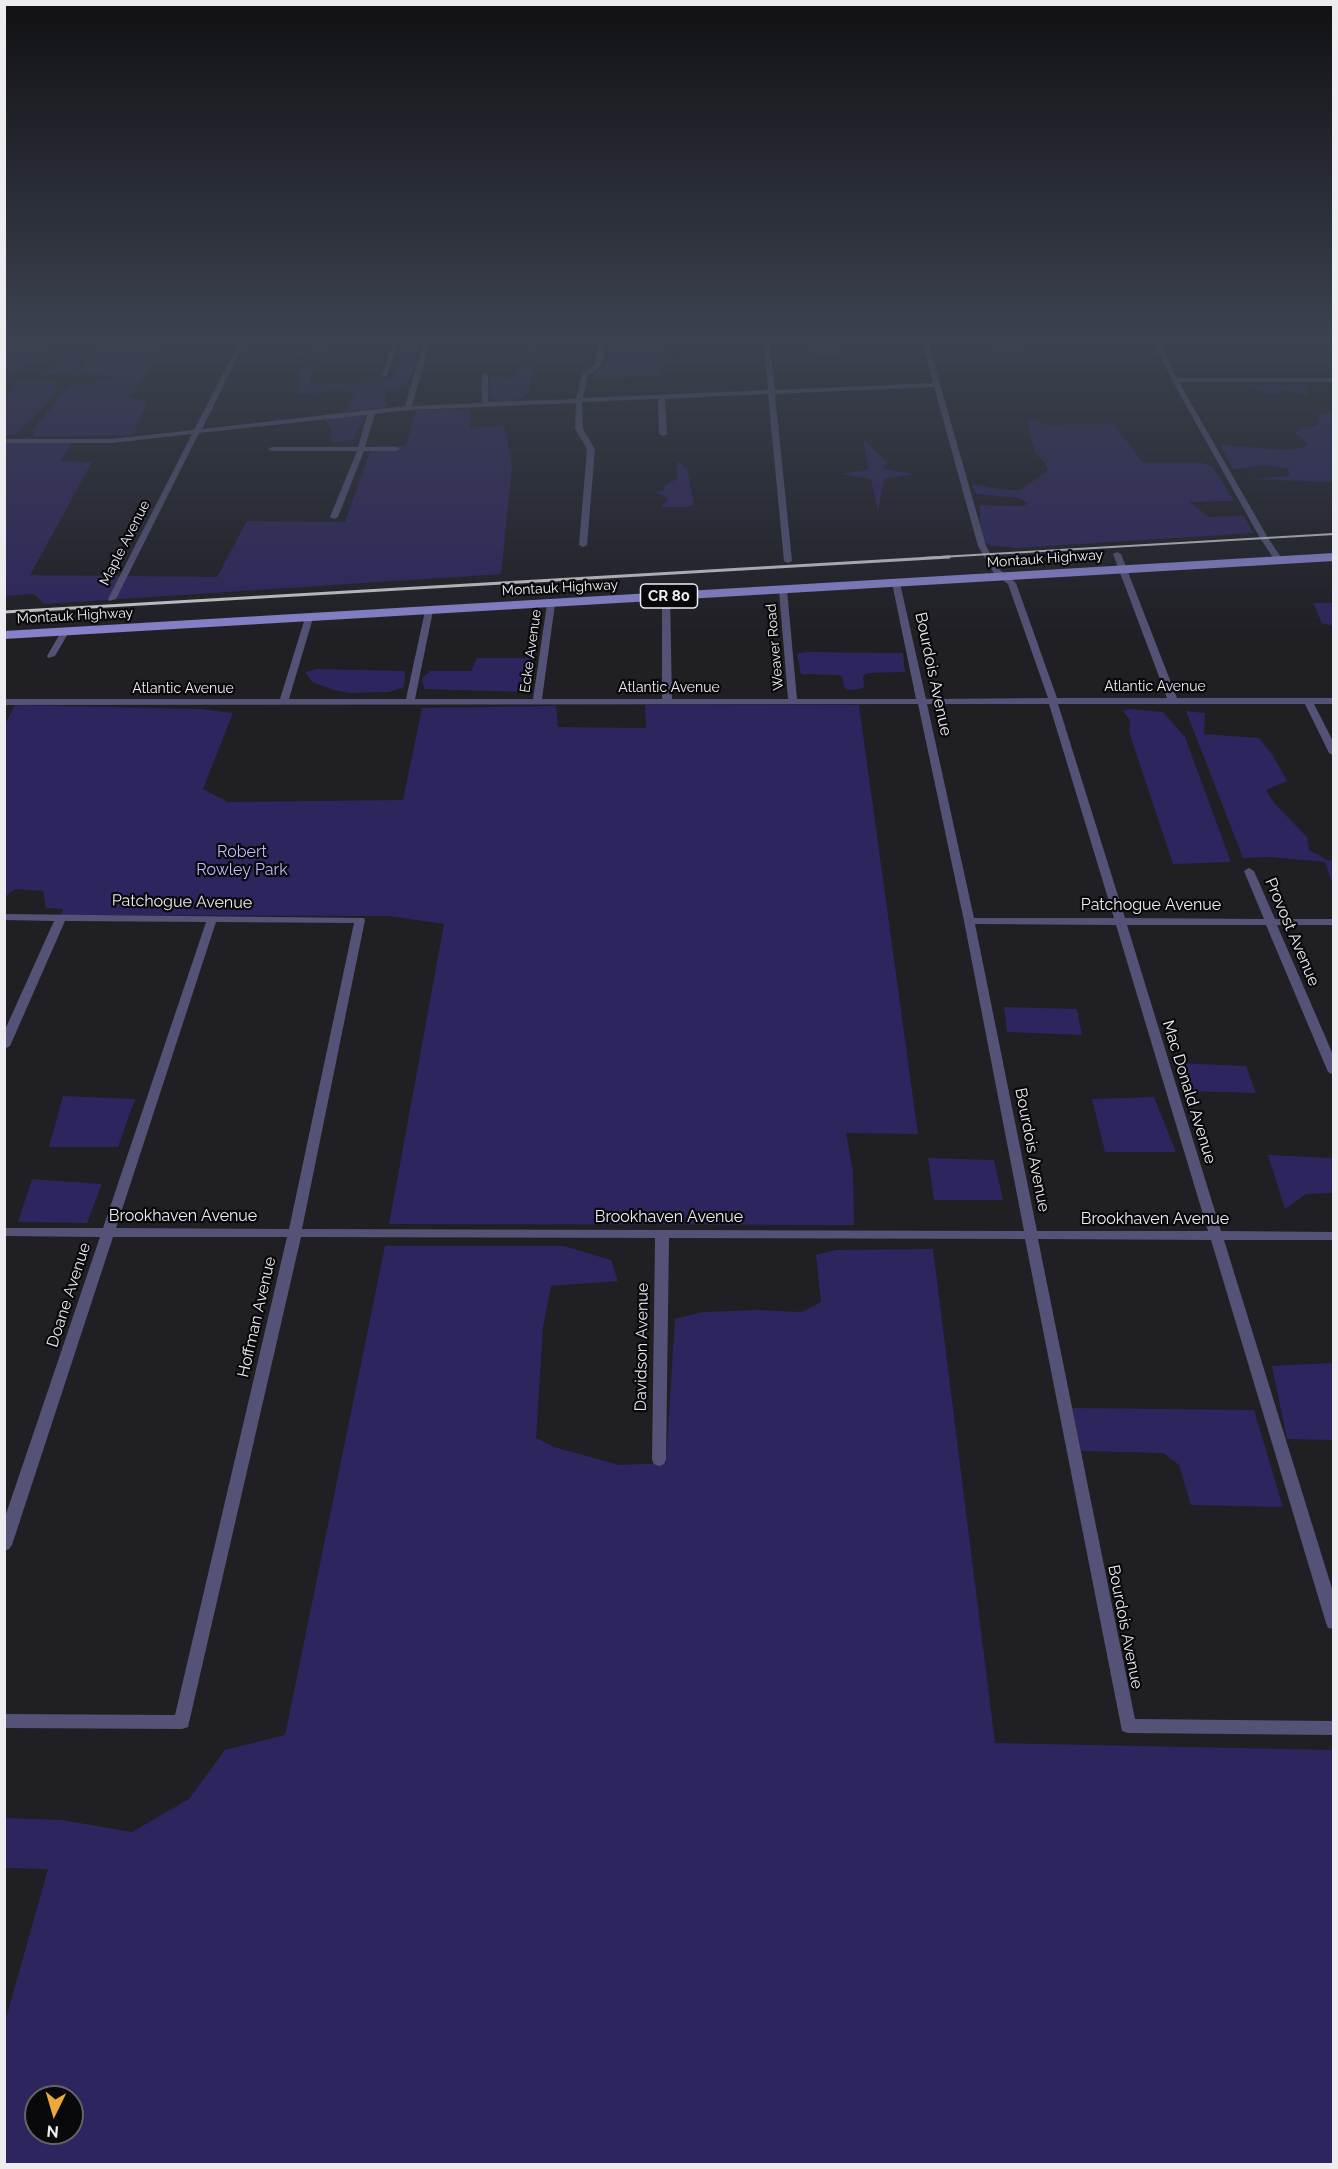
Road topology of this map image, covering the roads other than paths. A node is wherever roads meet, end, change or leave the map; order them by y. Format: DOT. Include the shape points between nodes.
graph roads {
  1 [pos="125,439"];
  2 [pos="192,439"];
  3 [pos="364,439"];
  4 [pos="585,439"];
  5 [pos="777,439"];
  6 [pos="953,439"];
  7 [pos="1209,439"];
  8 [pos="4,441"];
  9 [pos="272,448"];
  10 [pos="361,449"];
  11 [pos="396,449"];
  12 [pos="334,517"];
  13 [pos="583,545"];
  14 [pos="1117,554"];
  15 [pos="1334,557"];
  16 [pos="1279,560"];
  17 [pos="789,561"];
  18 [pos="1122,569"];
  19 [pos="1003,576"];
  20 [pos="896,583"];
  21 [pos="783,590"];
  22 [pos="666,597"];
  23 [pos="112,599"];
  24 [pos="551,604"];
  25 [pos="429,611"];
  26 [pos="309,618"];
  27 [pos="65,632"];
  28 [pos="4,635"];
  29 [pos="51,656"];
  30 [pos="1053,701"];
  31 [pos="1173,701"];
  32 [pos="1308,701"];
  33 [pos="1334,701"];
  34 [pos="4,702"];
  35 [pos="284,702"];
  36 [pos="537,702"];
  37 [pos="666,702"];
  38 [pos="793,702"];
  39 [pos="922,702"];
  40 [pos="410,703"];
  41 [pos="1334,753"];
  42 [pos="1249,871"];
  43 [pos="4,917"];
  44 [pos="61,917"];
  45 [pos="212,919"];
  46 [pos="360,920"];
  47 [pos="969,921"];
  48 [pos="1121,922"];
  49 [pos="1269,922"];
  50 [pos="1334,922"];
  51 [pos="4,1046"];
  52 [pos="1334,1072"];
  53 [pos="4,1232"];
  54 [pos="107,1232"];
  55 [pos="295,1233"];
  56 [pos="662,1234"];
  57 [pos="1032,1235"];
  58 [pos="1214,1235"];
  59 [pos="1334,1236"];
  60 [pos="659,1460"];
  61 [pos="4,1545"];
  62 [pos="1334,1623"];
  63 [pos="4,1721"];
  64 [pos="1334,1728"];
  1 -- 8 [label="street"];
  2 -- 23 [label="street, Maple Avenue"];
  3 -- 10 [label="street"];
  4 -- 13 [label="street" via="591,449"];
  5 -- 17 [label="street"];
  6 -- 19 [label="street, Mac Donald Avenue" via="982,546"];
  7 -- 16 [label="street"];
  9 -- 10 [label="street"];
  10 -- 11 [label="street"];
  10 -- 12 [label="street"];
  14 -- 18 [label="street"];
  15 -- 16 [label="main road, Montauk Highway / CR 80"];
  16 -- 18 [label="main road, Montauk Highway / CR 80"];
  18 -- 19 [label="main road, Montauk Highway / CR 80"];
  18 -- 31 [label="street"];
  19 -- 20 [label="main road, Montauk Highway / CR 80"];
  19 -- 30 [label="street, Mac Donald Avenue" via="1012,584"];
  20 -- 21 [label="main road, Montauk Highway / CR 80"];
  20 -- 39 [label="street, Bourdois Avenue"];
  21 -- 22 [label="main road, Montauk Highway / CR 80"];
  21 -- 38 [label="street, Weaver Road"];
  22 -- 24 [label="main road, Montauk Highway / CR 80"];
  22 -- 37 [label="street"];
  24 -- 25 [label="main road, Montauk Highway / CR 80"];
  24 -- 36 [label="street, Ecke Avenue"];
  25 -- 26 [label="main road, Montauk Highway / CR 80"];
  25 -- 40 [label="street"];
  26 -- 27 [label="main road, Montauk Highway / CR 80"];
  26 -- 35 [label="street"];
  27 -- 28 [label="main road, Montauk Highway / CR 80"];
  27 -- 29 [label="street"];
  30 -- 31 [label="street, Atlantic Avenue"];
  30 -- 39 [label="street, Atlantic Avenue"];
  30 -- 48 [label="street, Mac Donald Avenue"];
  31 -- 32 [label="street, Atlantic Avenue"];
  32 -- 33 [label="street, Atlantic Avenue"];
  32 -- 41 [label="street"];
  34 -- 35 [label="street, Atlantic Avenue"];
  35 -- 40 [label="street, Atlantic Avenue"];
  36 -- 37 [label="street, Atlantic Avenue"];
  36 -- 40 [label="street, Atlantic Avenue"];
  37 -- 38 [label="street, Atlantic Avenue"];
  38 -- 39 [label="street, Atlantic Avenue"];
  39 -- 47 [label="street, Bourdois Avenue"];
  42 -- 49 [label="street, Provost Avenue"];
  43 -- 44 [label="street, Patchogue Avenue"];
  44 -- 45 [label="street, Patchogue Avenue"];
  44 -- 51 [label="street"];
  45 -- 46 [label="street, Patchogue Avenue"];
  45 -- 54 [label="street, Doane Avenue"];
  46 -- 55 [label="street, Hoffman Avenue"];
  47 -- 48 [label="street, Patchogue Avenue"];
  47 -- 57 [label="street, Bourdois Avenue"];
  48 -- 49 [label="street, Patchogue Avenue"];
  48 -- 58 [label="street, Mac Donald Avenue"];
  49 -- 50 [label="street, Patchogue Avenue"];
  49 -- 52 [label="street, Provost Avenue"];
  53 -- 54 [label="street, Brookhaven Avenue"];
  54 -- 55 [label="street, Brookhaven Avenue"];
  54 -- 61 [label="street, Doane Avenue"];
  55 -- 56 [label="street, Brookhaven Avenue"];
  55 -- 63 [label="street, Hoffman Avenue" via="182,1722"];
  56 -- 57 [label="street, Brookhaven Avenue"];
  56 -- 60 [label="street, Davidson Avenue"];
  57 -- 58 [label="street, Brookhaven Avenue"];
  57 -- 64 [label="street, Bourdois Avenue" via="1128,1726"];
  58 -- 59 [label="street, Brookhaven Avenue"];
  58 -- 62 [label="street, Mac Donald Avenue"];
}
